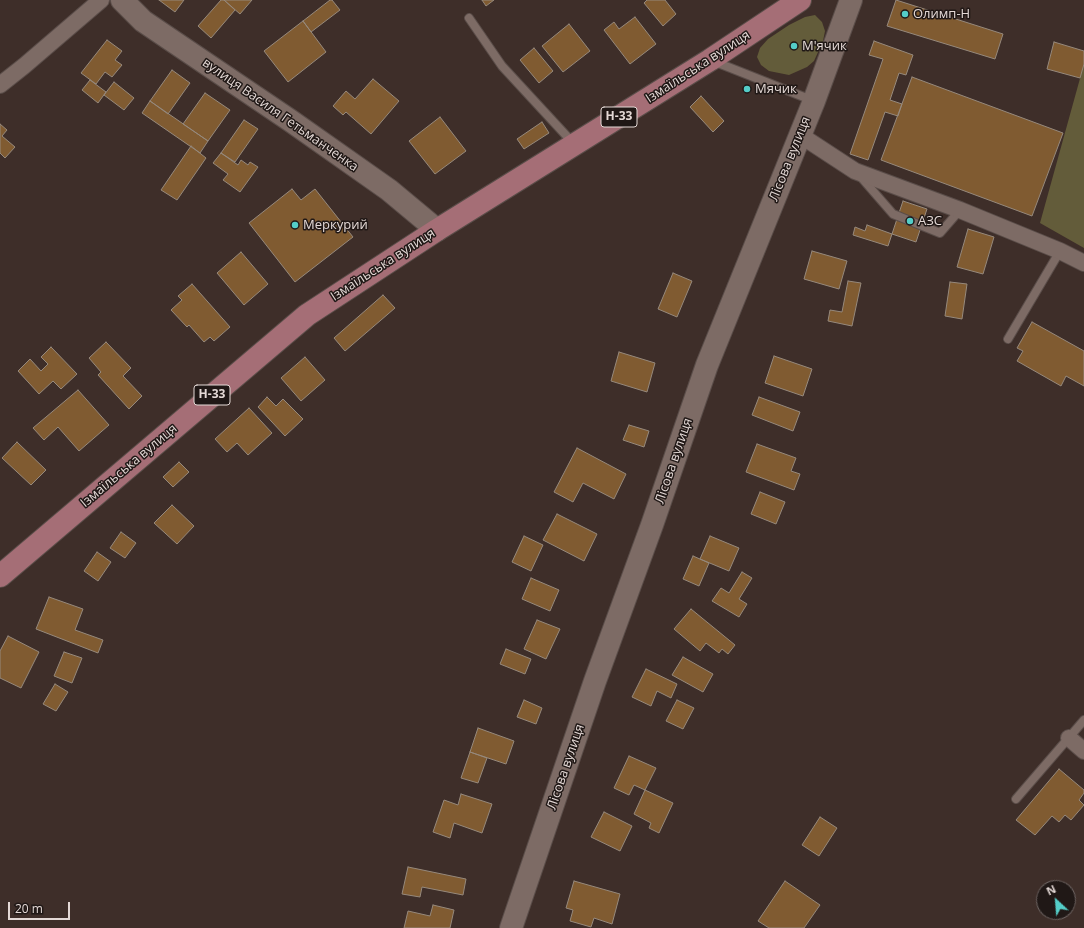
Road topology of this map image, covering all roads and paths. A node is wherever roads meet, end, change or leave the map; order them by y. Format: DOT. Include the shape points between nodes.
graph roads {
  1 [pos="101,0"];
  2 [pos="107,0"];
  3 [pos="122,0"];
  4 [pos="800,0"];
  5 [pos="850,0"];
  6 [pos="469,18"];
  7 [pos="143,21"];
  8 [pos="710,60"];
  9 [pos="0,85"];
  10 [pos="814,101"];
  11 [pos="800,135"];
  12 [pos="574,144"];
  13 [pos="855,171"];
  14 [pos="960,210"];
  15 [pos="437,230"];
  16 [pos="1060,251"];
  17 [pos="1084,263"];
  18 [pos="1008,339"];
  19 [pos="0,576"];
  20 [pos="1084,720"];
  21 [pos="1069,738"];
  22 [pos="1084,751"];
  23 [pos="1016,799"];
  24 [pos="511,928"];
  1 -- 9 [label="street"];
  2 -- 7 [label="street"];
  3 -- 7 [label="street, вулиця Василя Гетьманченка"];
  4 -- 8 [label="main road, Ізмаїльська вулиця / Н-33"];
  5 -- 10 [label="street, Лісова вулиця"];
  6 -- 12 [label="lane" via="502,66"];
  7 -- 15 [label="street, вулиця Василя Гетьманченка" via="389,190"];
  8 -- 10 [label="lane"];
  8 -- 12 [label="main road, Ізмаїльська вулиця / Н-33"];
  10 -- 11 [label="street, Лісова вулиця"];
  11 -- 13 [label="street"];
  11 -- 24 [label="street, Лісова вулиця" via="707,365"];
  12 -- 15 [label="main road, Ізмаїльська вулиця / Н-33"];
  13 -- 14 [label="street"];
  13 -- 14 [label="lane" via="893,214 940,233"];
  14 -- 16 [label="street"];
  15 -- 19 [label="main road, Ізмаїльська вулиця / Н-33" via="307,315"];
  16 -- 17 [label="street"];
  16 -- 18 [label="lane"];
  20 -- 21 [label="lane"];
  21 -- 22 [label="street"];
  21 -- 23 [label="lane"];
}
